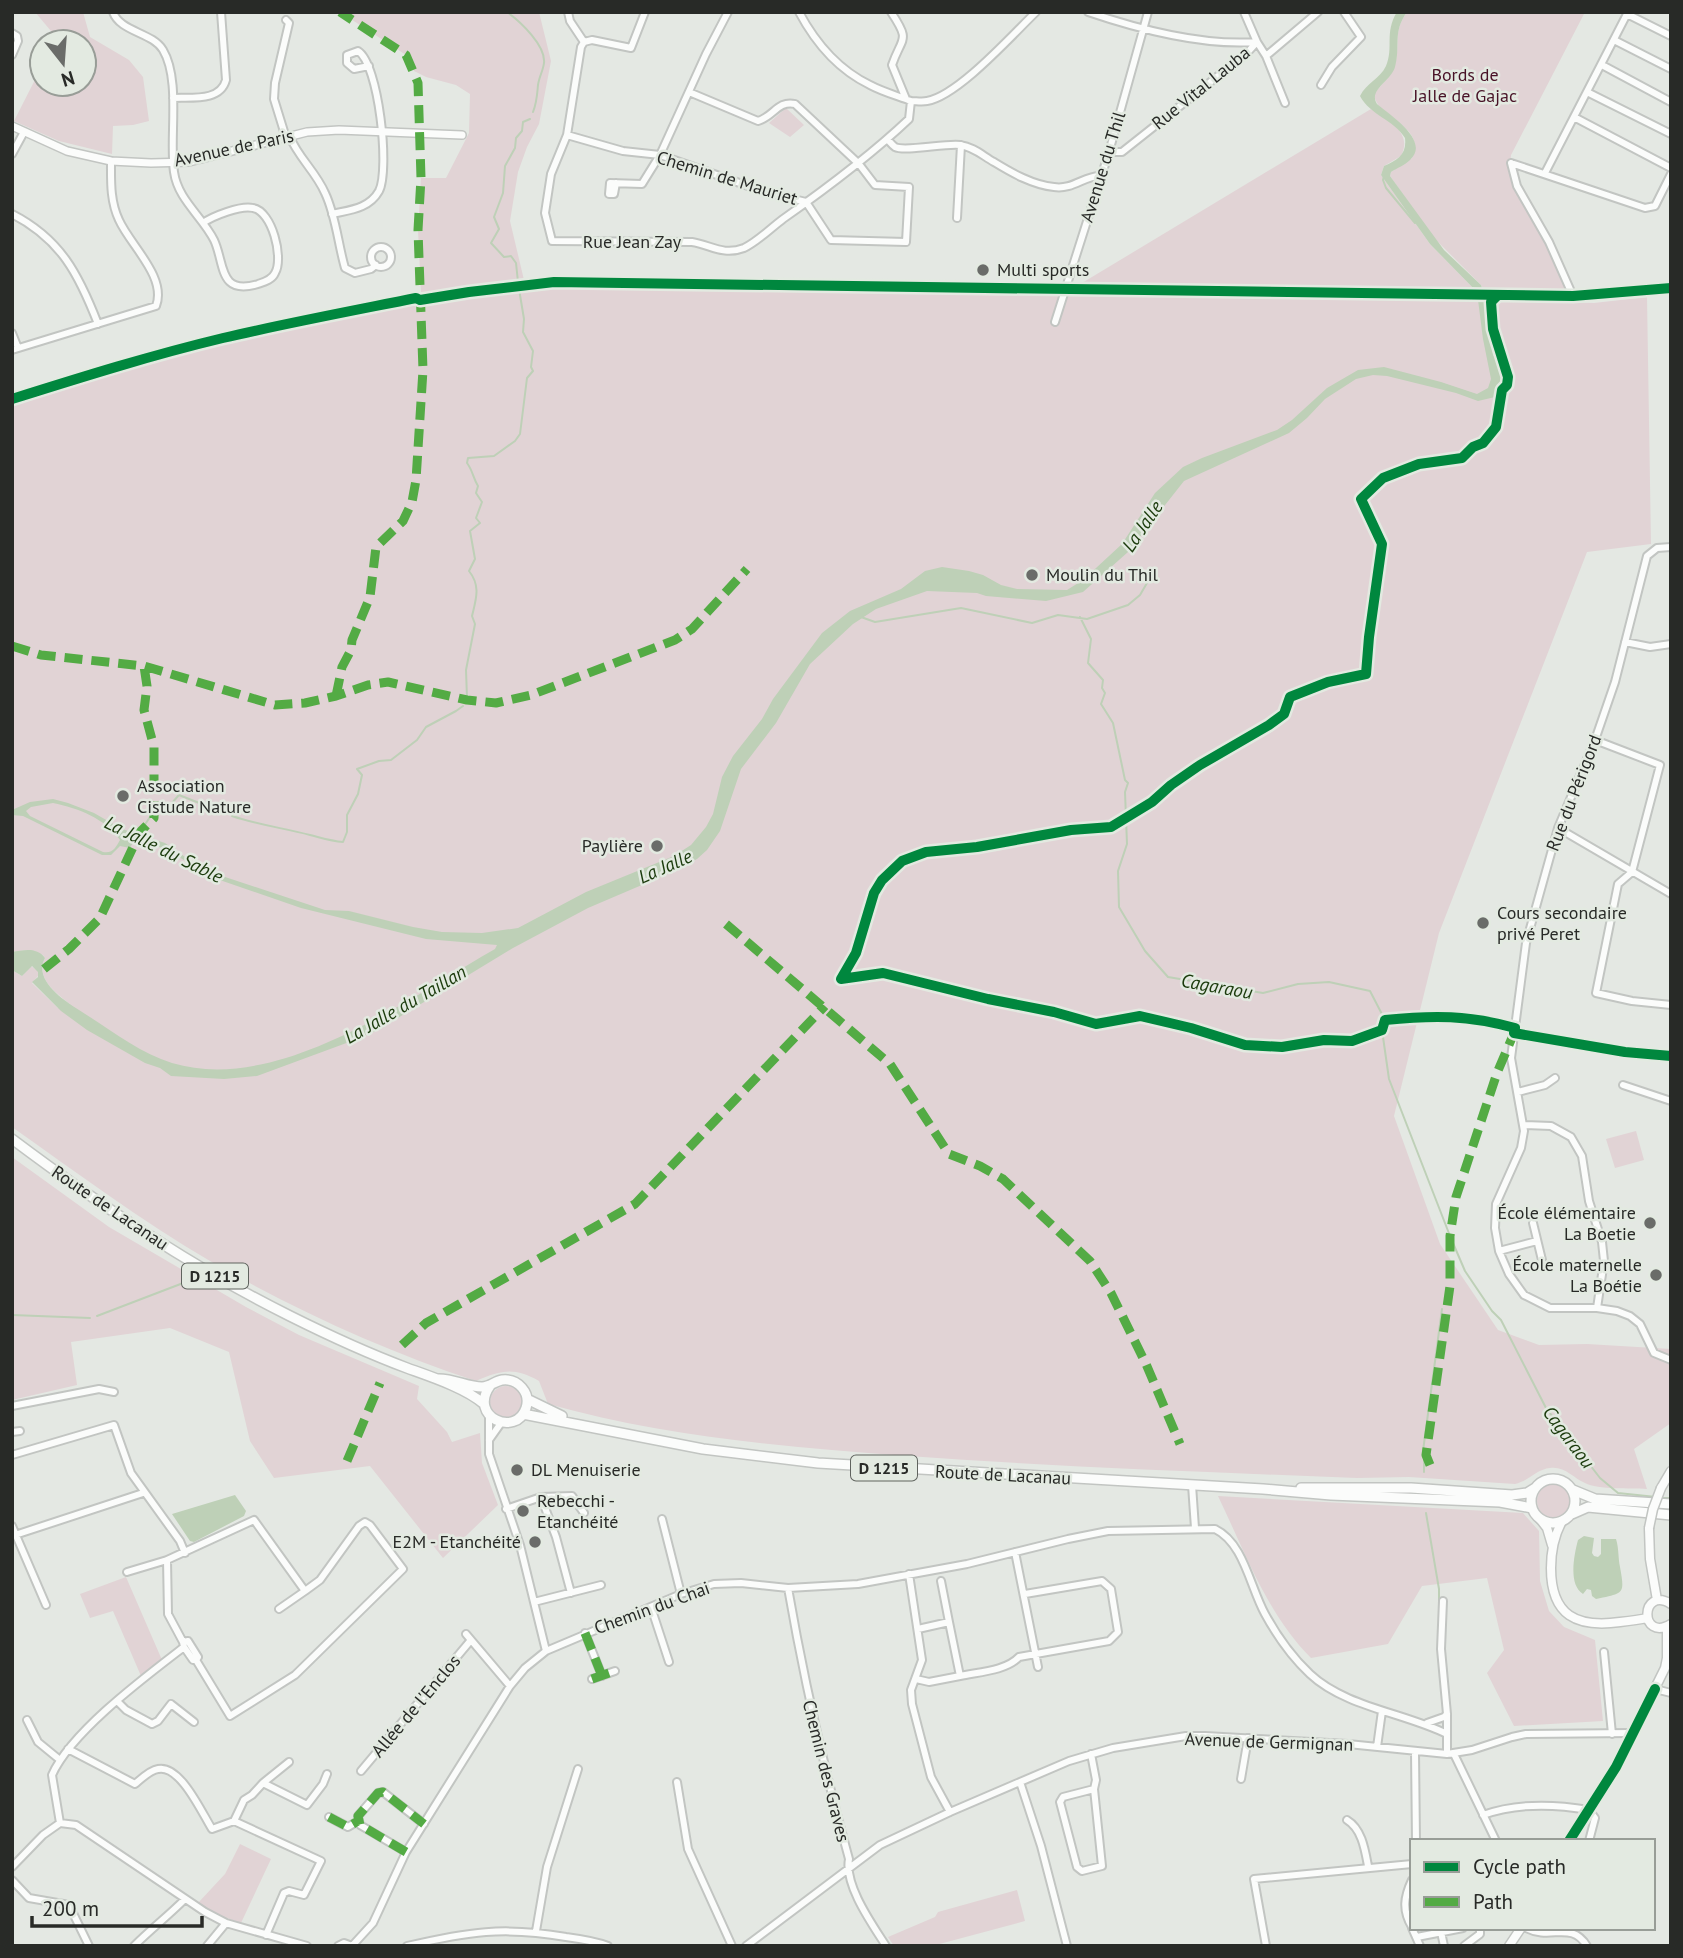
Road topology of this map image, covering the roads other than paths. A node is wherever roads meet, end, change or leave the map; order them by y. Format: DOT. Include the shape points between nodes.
graph roads {
  1 [pos="113,12"];
  2 [pos="221,12"];
  3 [pos="568,12"];
  4 [pos="645,12"];
  5 [pos="728,12"];
  6 [pos="799,12"];
  7 [pos="891,12"];
  8 [pos="1036,12"];
  9 [pos="1088,12"];
  10 [pos="1148,12"];
  11 [pos="1244,12"];
  12 [pos="1318,12"];
  13 [pos="1344,12"];
  14 [pos="1628,13"];
  15 [pos="286,20"];
  16 [pos="1143,30"];
  17 [pos="12,33"];
  18 [pos="1671,36"];
  19 [pos="1614,40"];
  20 [pos="584,41"];
  21 [pos="1257,42"];
  22 [pos="12,55"];
  23 [pos="1266,55"];
  24 [pos="1602,65"];
  25 [pos="369,66"];
  26 [pos="1671,69"];
  27 [pos="1321,85"];
  28 [pos="689,92"];
  29 [pos="1587,92"];
  30 [pos="173,98"];
  31 [pos="909,100"];
  32 [pos="1671,102"];
  33 [pos="1285,103"];
  34 [pos="1574,117"];
  35 [pos="12,126"];
  36 [pos="382,131"];
  37 [pos="24,132"];
  38 [pos="1671,134"];
  39 [pos="462,135"];
  40 [pos="567,135"];
  41 [pos="288,137"];
  42 [pos="887,139"];
  43 [pos="961,145"];
  44 [pos="1109,152"];
  45 [pos="12,154"];
  46 [pos="660,155"];
  47 [pos="111,161"];
  48 [pos="174,163"];
  49 [pos="859,164"];
  50 [pos="1671,168"];
  51 [pos="1545,173"];
  52 [pos="1671,174"];
  53 [pos="1101,176"];
  54 [pos="616,183"];
  55 [pos="806,202"];
  56 [pos="12,214"];
  57 [pos="332,214"];
  58 [pos="957,218"];
  59 [pos="203,223"];
  60 [pos="376,265"];
  61 [pos="1573,296"];
  62 [pos="1055,322"];
  63 [pos="98,324"];
  64 [pos="12,333"];
  65 [pos="15,349"];
  66 [pos="1671,547"];
  67 [pos="1625,642"];
  68 [pos="1671,644"];
  69 [pos="1595,740"];
  70 [pos="1558,828"];
  71 [pos="1632,872"];
  72 [pos="1671,894"];
  73 [pos="1671,1005"];
  74 [pos="1555,1078"];
  75 [pos="1623,1085"];
  76 [pos="1518,1092"];
  77 [pos="1671,1101"];
  78 [pos="1525,1125"];
  79 [pos="12,1139"];
  80 [pos="1533,1223"];
  81 [pos="1537,1241"];
  82 [pos="1499,1251"];
  83 [pos="1542,1260"];
  84 [pos="1597,1308"];
  85 [pos="1671,1360"];
  86 [pos="438,1378"];
  87 [pos="490,1386"];
  88 [pos="114,1392"];
  89 [pos="527,1399"];
  90 [pos="484,1404"];
  91 [pos="12,1406"];
  92 [pos="523,1414"];
  93 [pos="489,1416"];
  94 [pos="501,1423"];
  95 [pos="579,1424"];
  96 [pos="20,1431"];
  97 [pos="12,1432"];
  98 [pos="489,1440"];
  99 [pos="12,1455"];
  100 [pos="1671,1471"];
  101 [pos="1192,1485"];
  102 [pos="1535,1488"];
  103 [pos="1262,1489"];
  104 [pos="1572,1489"];
  105 [pos="144,1493"];
  106 [pos="541,1497"];
  107 [pos="1671,1504"];
  108 [pos="506,1508"];
  109 [pos="1532,1508"];
  110 [pos="584,1513"];
  111 [pos="1671,1515"];
  112 [pos="1566,1518"];
  113 [pos="662,1519"];
  114 [pos="1540,1519"];
  115 [pos="12,1526"];
  116 [pos="1195,1528"];
  117 [pos="14,1535"];
  118 [pos="1552,1545"];
  119 [pos="1015,1552"];
  120 [pos="185,1553"];
  121 [pos="167,1560"];
  122 [pos="127,1572"];
  123 [pos="909,1574"];
  124 [pos="941,1581"];
  125 [pos="601,1585"];
  126 [pos="788,1588"];
  127 [pos="305,1591"];
  128 [pos="571,1593"];
  129 [pos="681,1594"];
  130 [pos="1025,1594"];
  131 [pos="1657,1600"];
  132 [pos="1443,1601"];
  133 [pos="534,1602"];
  134 [pos="1671,1604"];
  135 [pos="46,1605"];
  136 [pos="651,1606"];
  137 [pos="279,1609"];
  138 [pos="1647,1618"];
  139 [pos="949,1622"];
  140 [pos="1669,1626"];
  141 [pos="918,1629"];
  142 [pos="585,1633"];
  143 [pos="466,1634"];
  144 [pos="471,1640"];
  145 [pos="184,1644"];
  146 [pos="546,1651"];
  147 [pos="1604,1652"];
  148 [pos="1035,1654"];
  149 [pos="669,1662"];
  150 [pos="1038,1667"];
  151 [pos="615,1671"];
  152 [pos="602,1676"];
  153 [pos="960,1676"];
  154 [pos="916,1678"];
  155 [pos="592,1679"];
  156 [pos="510,1686"];
  157 [pos="1655,1689"];
  158 [pos="1671,1693"];
  159 [pos="118,1702"];
  160 [pos="1382,1711"];
  161 [pos="1447,1714"];
  162 [pos="27,1720"];
  163 [pos="194,1722"];
  164 [pos="1426,1723"];
  165 [pos="1633,1733"];
  166 [pos="1447,1734"];
  167 [pos="1612,1734"];
  168 [pos="1248,1738"];
  169 [pos="1377,1747"];
  170 [pos="68,1749"];
  171 [pos="1415,1752"];
  172 [pos="1091,1754"];
  173 [pos="1451,1754"];
  174 [pos="60,1760"];
  175 [pos="289,1762"];
  176 [pos="578,1769"];
  177 [pos="361,1771"];
  178 [pos="327,1774"];
  179 [pos="1241,1779"];
  180 [pos="677,1782"];
  181 [pos="1020,1782"];
  182 [pos="263,1783"];
  183 [pos="1094,1788"];
  184 [pos="1589,1810"];
  185 [pos="950,1812"];
  186 [pos="1483,1815"];
  187 [pos="329,1817"];
  188 [pos="1347,1820"];
  189 [pos="234,1821"];
  190 [pos="358,1821"];
  191 [pos="60,1823"];
  192 [pos="424,1824"];
  193 [pos="1416,1839"];
  194 [pos="1495,1839"];
  195 [pos="1570,1839"];
  196 [pos="1590,1839"];
  197 [pos="406,1852"];
  198 [pos="1410,1864"];
  199 [pos="1368,1866"];
  200 [pos="12,1867"];
  201 [pos="847,1868"];
  202 [pos="12,1880"];
  203 [pos="1410,1885"];
  204 [pos="185,1899"];
  205 [pos="226,1923"];
  206 [pos="1410,1924"];
  207 [pos="1413,1930"];
  208 [pos="1452,1930"];
  209 [pos="1480,1930"];
  210 [pos="1521,1930"];
  211 [pos="1528,1930"];
  212 [pos="536,1931"];
  213 [pos="1441,1932"];
  214 [pos="1581,1932"];
  215 [pos="266,1936"];
  216 [pos="1417,1937"];
  217 [pos="89,1946"];
  218 [pos="134,1946"];
  219 [pos="207,1946"];
  220 [pos="307,1946"];
  221 [pos="338,1946"];
  222 [pos="352,1946"];
  223 [pos="407,1946"];
  224 [pos="608,1946"];
  225 [pos="732,1946"];
  226 [pos="746,1946"];
  227 [pos="886,1946"];
  228 [pos="1067,1946"];
  229 [pos="1266,1946"];
  230 [pos="1420,1946"];
  231 [pos="1444,1946"];
  232 [pos="1464,1946"];
  233 [pos="1509,1946"];
  234 [pos="1587,1946"];
  1 -- 30 [label="street" via="119,22 149,36 163,50"];
  2 -- 30 [label="street" via="224,88 214,95"];
  3 -- 20 [label="street"];
  4 -- 20 [label="street" via="631,48"];
  5 -- 28 [label="street"];
  6 -- 31 [label="street" via="820,47 847,69 869,85"];
  7 -- 31 [label="street" via="905,37 892,65"];
  8 -- 31 [label="street" via="960,82 929,101"];
  9 -- 16 [label="street"];
  10 -- 16 [label="street, Avenue du Thil"];
  11 -- 21 [label="street"];
  12 -- 23 [label="street"];
  13 -- 27 [label="street" via="1361,37"];
  14 -- 18 [label="street"];
  14 -- 19 [label="street"];
  15 -- 41 [label="street" via="274,99"];
  16 -- 21 [label="street"];
  16 -- 44 [label="street, Avenue du Thil"];
  17 -- 22 [label="street" via="18,41"];
  19 -- 24 [label="street"];
  19 -- 26 [label="street"];
  20 -- 40 [label="street"];
  21 -- 23 [label="street"];
  21 -- 44 [label="street, Rue Vital Lauba" via="1122,152"];
  23 -- 33 [label="street"];
  24 -- 29 [label="street"];
  24 -- 32 [label="street"];
  25 -- 36 [label="street"];
  28 -- 46 [label="street"];
  28 -- 49 [label="street" via="758,121 780,105 795,104"];
  29 -- 34 [label="street"];
  29 -- 38 [label="street"];
  30 -- 48 [label="street"];
  31 -- 42 [label="street" via="909,119"];
  34 -- 50 [label="street"];
  34 -- 51 [label="street"];
  35 -- 37 [label="street, Avenue de Paris"];
  36 -- 39 [label="street, Avenue de Paris"];
  36 -- 41 [label="street, Avenue de Paris" via="307,132"];
  36 -- 57 [label="street" via="383,178 378,192 366,205"];
  37 -- 45 [label="street"];
  37 -- 47 [label="street, Avenue de Paris" via="67,151"];
  40 -- 46 [label="street, Chemin de Mauriet" via="623,151"];
  40 -- 55 [label="street, Rue Jean Zay" via="551,174 545,213 552,241 692,242 716,251 743,248"];
  41 -- 48 [label="street, Avenue de Paris"];
  41 -- 57 [label="street" via="318,179"];
  42 -- 43 [label="street" via="896,148 907,149"];
  42 -- 49 [label="street"];
  43 -- 53 [label="street" via="1026,179 1056,188 1081,183 1091,175"];
  43 -- 58 [label="street"];
  44 -- 53 [label="street, Avenue du Thil"];
  46 -- 54 [label="street" via="642,184"];
  46 -- 55 [label="street, Chemin de Mauriet"];
  47 -- 48 [label="street, Avenue de Paris"];
  47 -- 63 [label="street" via="111,190 119,220 141,252 160,296 148,310"];
  48 -- 59 [label="street" via="189,208"];
  49 -- 55 [label="street"];
  49 -- 55 [label="street" via="875,185 909,187 906,242 831,240"];
  51 -- 52 [label="street" via="1645,208 1656,206"];
  51 -- 61 [label="street" via="1511,163 1517,186"];
  53 -- 62 [label="street, Avenue du Thil"];
  56 -- 63 [label="street" via="61,251 84,287"];
  57 -- 60 [label="street" via="345,268 355,273"];
  59 -- 59 [label="street" via="230,282 254,285 276,273 276,239 260,211 252,207"];
  63 -- 65 [label="street"];
  64 -- 65 [label="street"];
  66 -- 67 [label="street, Rue du Périgord" via="1657,548 1647,556"];
  67 -- 68 [label="street" via="1650,647"];
  67 -- 69 [label="street, Rue du Périgord"];
  69 -- 70 [label="street, Rue du Périgord"];
  69 -- 71 [label="street" via="1660,765"];
  70 -- 71 [label="street"];
  70 -- 76 [label="street, Rue du Périgord" via="1526,943 1511,1058"];
  71 -- 72 [label="street"];
  71 -- 73 [label="street" via="1618,884 1596,993"];
  74 -- 76 [label="street"];
  75 -- 77 [label="street"];
  76 -- 78 [label="street, Rue du Périgord"];
  78 -- 82 [label="street" via="1521,1148 1496,1203"];
  78 -- 84 [label="street" via="1551,1126 1571,1137 1582,1156 1604,1261"];
  79 -- 86 [label="main road, Route de Lacanau / D 1215" via="111,1211 220,1279 343,1341"];
  80 -- 81 [label="street"];
  81 -- 82 [label="street"];
  81 -- 83 [label="street"];
  82 -- 84 [label="street" via="1524,1295 1550,1307"];
  84 -- 85 [label="street" via="1630,1316 1640,1324 1654,1353"];
  86 -- 87 [label="main road, D 1215"];
  86 -- 90 [label="main road, D 1215"];
  87 -- 89 [label="main road" via="513,1381"];
  87 -- 90 [label="main road"];
  88 -- 91 [label="street" via="99,1389"];
  89 -- 92 [label="main road"];
  89 -- 95 [label="main road, D 1215"];
  90 -- 93 [label="main road"];
  92 -- 94 [label="main road"];
  92 -- 95 [label="main road, D 1215"];
  93 -- 94 [label="main road"];
  93 -- 98 [label="street"];
  94 -- 98 [label="street"];
  95 -- 101 [label="main road, Route de Lacanau / D 1215" via="703,1449 818,1463"];
  96 -- 97 [label="street"];
  98 -- 108 [label="street"];
  99 -- 105 [label="street" via="114,1425 131,1473"];
  100 -- 131 [label="main road, bridge" via="1649,1528"];
  101 -- 103 [label="main road, Route de Lacanau / D 1215"];
  101 -- 116 [label="street"];
  102 -- 103 [label="main road, Route de Lacanau / D 1215" via="1512,1494 1411,1488"];
  102 -- 104 [label="main road" via="1554,1478"];
  102 -- 109 [label="main road"];
  103 -- 109 [label="main road, Route de Lacanau / D 1215" via="1500,1502"];
  104 -- 107 [label="main road" via="1595,1499"];
  104 -- 112 [label="main road" via="1575,1503"];
  105 -- 117 [label="street"];
  105 -- 120 [label="street"];
  106 -- 108 [label="street"];
  106 -- 110 [label="street" via="572,1496"];
  106 -- 128 [label="street"];
  108 -- 133 [label="street"];
  109 -- 114 [label="main road"];
  111 -- 112 [label="main road" via="1588,1507"];
  112 -- 114 [label="main road" via="1553,1523"];
  112 -- 118 [label="main road"];
  113 -- 129 [label="street"];
  114 -- 118 [label="main road"];
  115 -- 117 [label="street"];
  116 -- 119 [label="street, Chemin du Chai" via="1108,1531"];
  116 -- 160 [label="street, Chemin du Chai" via="1214,1528 1227,1534 1264,1613 1289,1653 1312,1676"];
  117 -- 135 [label="street"];
  118 -- 138 [label="main road" via="1552,1588 1565,1613 1600,1625"];
  119 -- 123 [label="street, Chemin du Chai"];
  119 -- 130 [label="street"];
  120 -- 121 [label="street"];
  120 -- 127 [label="street" via="254,1520"];
  121 -- 122 [label="street"];
  121 -- 145 [label="street" via="168,1614"];
  123 -- 126 [label="street, Chemin du Chai" via="859,1584"];
  123 -- 141 [label="street"];
  124 -- 139 [label="street"];
  125 -- 128 [label="street"];
  126 -- 129 [label="street, Chemin du Chai" via="714,1584"];
  126 -- 201 [label="street, Chemin des Graves" via="825,1775 849,1859"];
  127 -- 137 [label="street"];
  127 -- 145 [label="street" via="320,1580 365,1521 403,1569 295,1675 230,1716"];
  128 -- 133 [label="street"];
  129 -- 136 [label="street, Chemin du Chai"];
  130 -- 148 [label="street"];
  130 -- 148 [label="street" via="1102,1581 1111,1589 1118,1632 1109,1641"];
  131 -- 134 [label="main road"];
  131 -- 138 [label="main road"];
  132 -- 161 [label="street" via="1441,1649"];
  133 -- 146 [label="street"];
  136 -- 142 [label="street, Chemin du Chai"];
  136 -- 149 [label="street"];
  138 -- 140 [label="main road" via="1655,1627"];
  139 -- 141 [label="street"];
  139 -- 153 [label="street"];
  140 -- 157 [label="main road" via="1667,1658"];
  141 -- 154 [label="street" via="922,1660"];
  142 -- 146 [label="street, Chemin du Chai"];
  142 -- 152 [label="street"];
  143 -- 144 [label="street"];
  144 -- 156 [label="street"];
  144 -- 177 [label="street, Allée de l'Enclos"];
  145 -- 159 [label="street"];
  146 -- 156 [label="street, Chemin du Chai"];
  147 -- 167 [label="street"];
  148 -- 150 [label="street"];
  148 -- 153 [label="street"];
  151 -- 152 [label="street"];
  152 -- 155 [label="street"];
  153 -- 154 [label="street" via="929,1682"];
  154 -- 185 [label="street" via="912,1704 931,1777"];
  156 -- 192 [label="street, Chemin du Chai"];
  157 -- 158 [label="street"];
  157 -- 165 [label="main road"];
  159 -- 163 [label="street" via="152,1724 171,1704"];
  159 -- 170 [label="street"];
  160 -- 164 [label="street"];
  160 -- 169 [label="street"];
  161 -- 164 [label="street"];
  161 -- 166 [label="street"];
  162 -- 174 [label="street" via="38,1742"];
  164 -- 166 [label="street"];
  165 -- 167 [label="street, Avenue de Germignan"];
  165 -- 184 [label="main road"];
  166 -- 173 [label="street"];
  167 -- 173 [label="street, Avenue de Germignan" via="1527,1734"];
  168 -- 169 [label="street, Avenue de Germignan"];
  168 -- 172 [label="street, Avenue de Germignan" via="1186,1736"];
  168 -- 179 [label="street"];
  169 -- 171 [label="street, Avenue de Germignan"];
  170 -- 174 [label="street"];
  170 -- 189 [label="street" via="135,1784 162,1768 179,1776 212,1829"];
  171 -- 173 [label="street, Avenue de Germignan"];
  171 -- 193 [label="street"];
  172 -- 181 [label="street, Avenue de Germignan"];
  172 -- 183 [label="street"];
  173 -- 186 [label="street"];
  174 -- 191 [label="street" via="51,1783"];
  175 -- 182 [label="street"];
  176 -- 212 [label="street" via="548,1867"];
  178 -- 182 [label="street" via="307,1805"];
  180 -- 225 [label="street" via="688,1849"];
  181 -- 185 [label="street, Avenue de Germignan"];
  181 -- 228 [label="street"];
  182 -- 189 [label="street" via="244,1800"];
  183 -- 183 [label="street" via="1060,1802 1077,1867 1082,1871 1102,1866"];
  184 -- 186 [label="street" via="1517,1807"];
  184 -- 195 [label="main road"];
  184 -- 196 [label="street" via="1595,1818"];
  185 -- 201 [label="street, Avenue de Germignan" via="887,1841"];
  186 -- 194 [label="street"];
  187 -- 190 [label="street" via="348,1828"];
  188 -- 199 [label="street" via="1365,1845"];
  189 -- 215 [label="street" via="321,1861 304,1895 284,1894"];
  190 -- 192 [label="street" via="380,1791"];
  190 -- 197 [label="street"];
  191 -- 200 [label="street"];
  191 -- 204 [label="street" via="76,1825"];
  192 -- 197 [label="street, Chemin du Chai"];
  197 -- 222 [label="street, Chemin du Chai" via="373,1923"];
  198 -- 199 [label="street"];
  199 -- 229 [label="street" via="1254,1879"];
  201 -- 226 [label="street, Avenue de Germignan"];
  201 -- 227 [label="street, Chemin des Graves" via="863,1912"];
  202 -- 217 [label="street" via="29,1898 69,1905"];
  203 -- 206 [label="street" via="1404,1901"];
  204 -- 205 [label="street"];
  204 -- 218 [label="street"];
  205 -- 215 [label="street"];
  205 -- 219 [label="street"];
  207 -- 216 [label="street"];
  208 -- 213 [label="street"];
  209 -- 232 [label="street"];
  210 -- 233 [label="main road"];
  211 -- 214 [label="street"];
  212 -- 223 [label="street" via="456,1934"];
  212 -- 224 [label="street"];
  213 -- 216 [label="street"];
  213 -- 231 [label="street"];
  214 -- 234 [label="street"];
  215 -- 220 [label="street"];
  216 -- 230 [label="street"];
  221 -- 222 [label="street" via="344,1942"];
}
